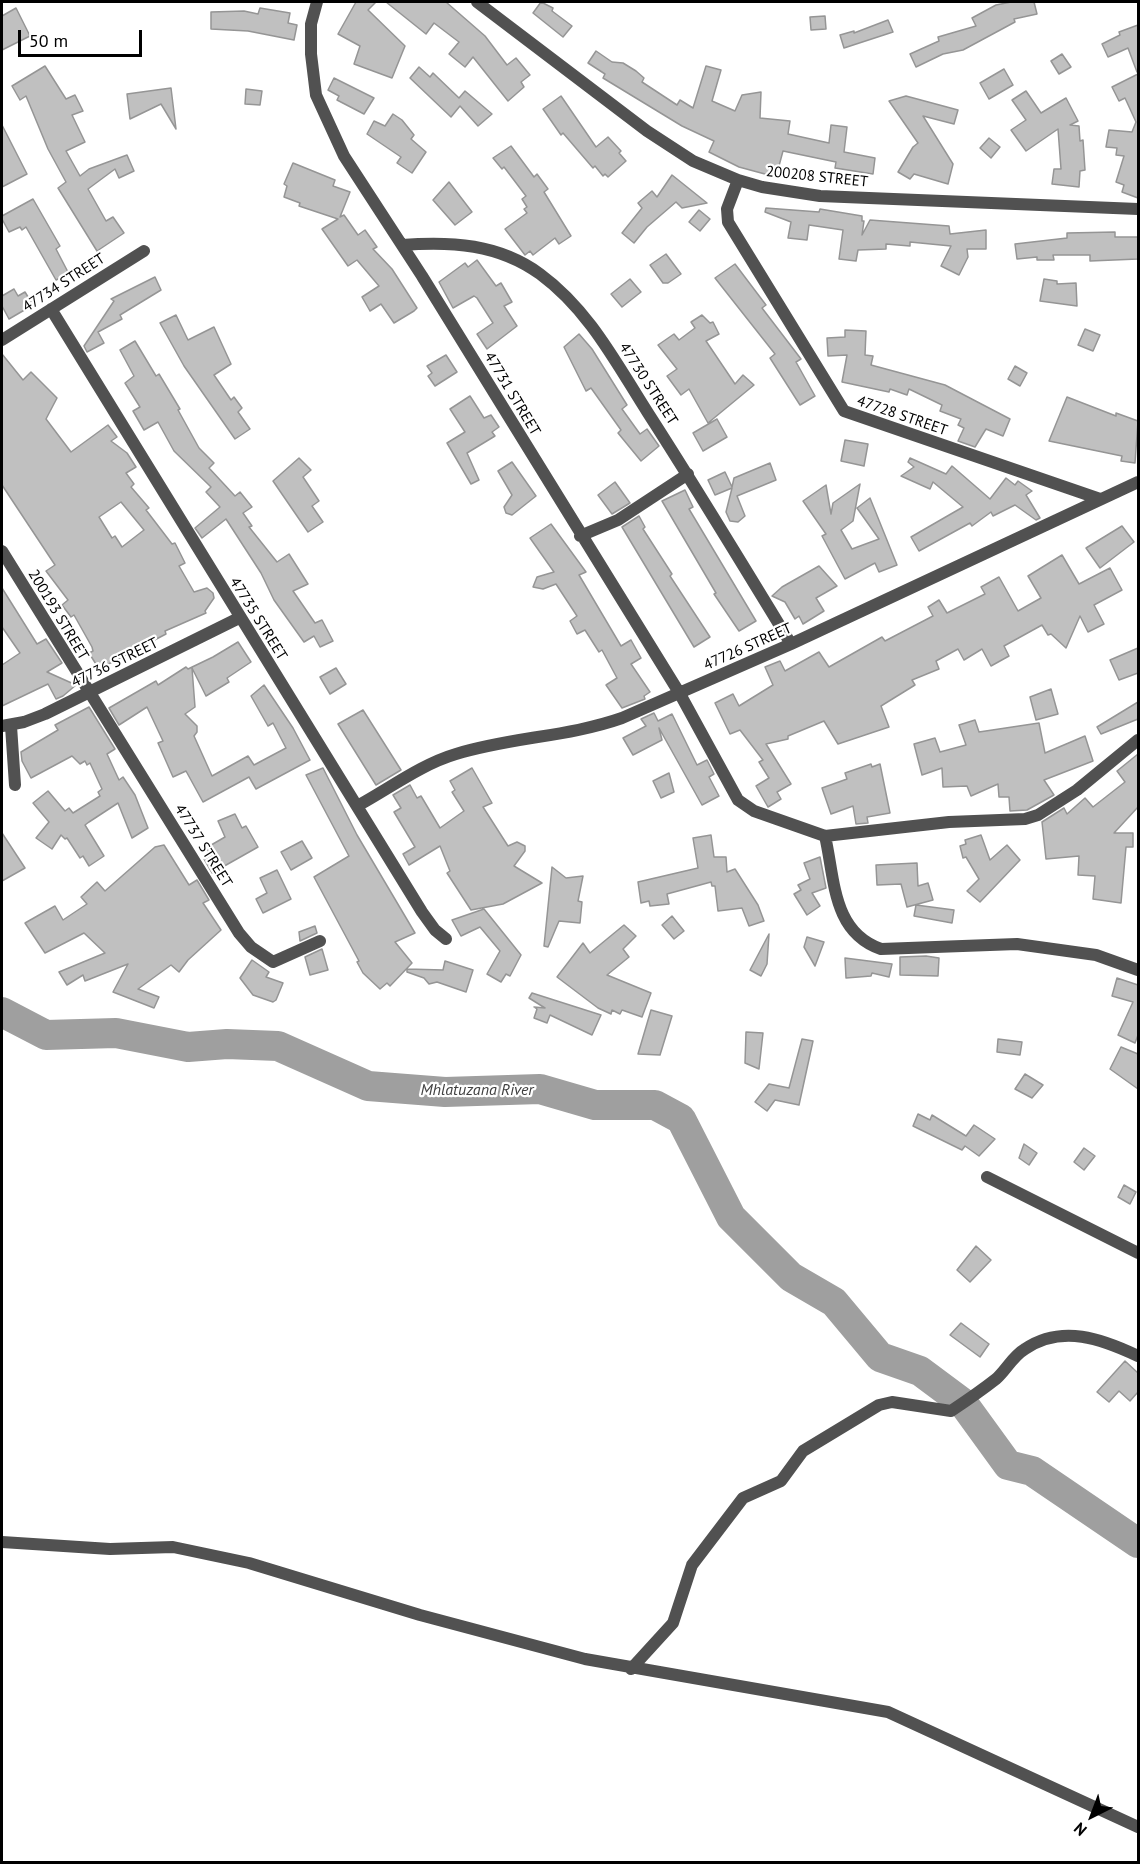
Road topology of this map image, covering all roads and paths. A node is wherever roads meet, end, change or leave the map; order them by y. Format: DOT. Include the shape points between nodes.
graph roads {
  1 [pos="317,2"];
  2 [pos="483,3"];
  3 [pos="738,180"];
  4 [pos="1138,209"];
  5 [pos="402,244"];
  6 [pos="144,251"];
  7 [pos="51,309"];
  8 [pos="2,340"];
  9 [pos="688,474"];
  10 [pos="1138,482"];
  11 [pos="1100,499"];
  12 [pos="580,536"];
  13 [pos="2,551"];
  14 [pos="239,618"];
  15 [pos="791,644"];
  16 [pos="90,693"];
  17 [pos="680,694"];
  18 [pos="6,726"];
  19 [pos="1138,740"];
  20 [pos="15,785"];
  21 [pos="359,805"];
  22 [pos="825,836"];
  23 [pos="446,939"];
  24 [pos="320,941"];
  25 [pos="1138,970"];
  26 [pos="987,1177"];
  27 [pos="1138,1253"];
  28 [pos="1138,1356"];
  29 [pos="2,1542"];
  30 [pos="631,1669"];
  31 [pos="1138,1827"];
  1 -- 5 [label="street, 47731 STREET" via="311,24 316,95 344,156"];
  2 -- 3 [label="street, 200208 STREET" via="647,131 693,160"];
  3 -- 4 [label="street, 200208 STREET" via="820,195"];
  3 -- 11 [label="street, 47728 STREET" via="727,209 728,222 844,411"];
  5 -- 9 [label="street, 47730 STREET" via="442,241 472,246 503,254 539,273 585,315"];
  5 -- 12 [label="street, 47731 STREET"];
  6 -- 7 [label="street, 47734 STREET"];
  7 -- 8 [label="street, 47734 STREET"];
  7 -- 14 [label="street, 47735 STREET"];
  9 -- 12 [label="street" via="618,520"];
  9 -- 15 [label="street, 47730 STREET"];
  10 -- 11 [label="street, 47726 STREET"];
  11 -- 15 [label="street, 47726 STREET"];
  12 -- 17 [label="street, 47731 STREET"];
  13 -- 16 [label="street, 200193 STREET"];
  14 -- 16 [label="street, 47736 STREET"];
  14 -- 21 [label="street, 47735 STREET"];
  15 -- 17 [label="street, 47726 STREET"];
  16 -- 18 [label="street, 47736 STREET" via="45,714"];
  16 -- 24 [label="street, 47737 STREET" via="250,947 273,962"];
  17 -- 21 [label="street, 47726 STREET" via="593,728 456,754"];
  17 -- 22 [label="street, 47731 STREET" via="738,800 754,811"];
  18 -- 20 [label="street"];
  19 -- 22 [label="street" via="1077,790 1025,819 949,822"];
  21 -- 23 [label="street, 47735 STREET" via="422,912"];
  22 -- 25 [label="street" via="844,922 870,945 880,949 1017,944 1096,955"];
  26 -- 27 [label="street"];
  28 -- 30 [label="street" via="1084,1335 1048,1338 1024,1349 998,1377 951,1411 892,1402 879,1405 803,1451 781,1481 743,1498 692,1565 672,1623"];
  29 -- 30 [label="street" via="110,1549 173,1547 249,1563 420,1615"];
  30 -- 31 [label="street" via="888,1712"];
}
